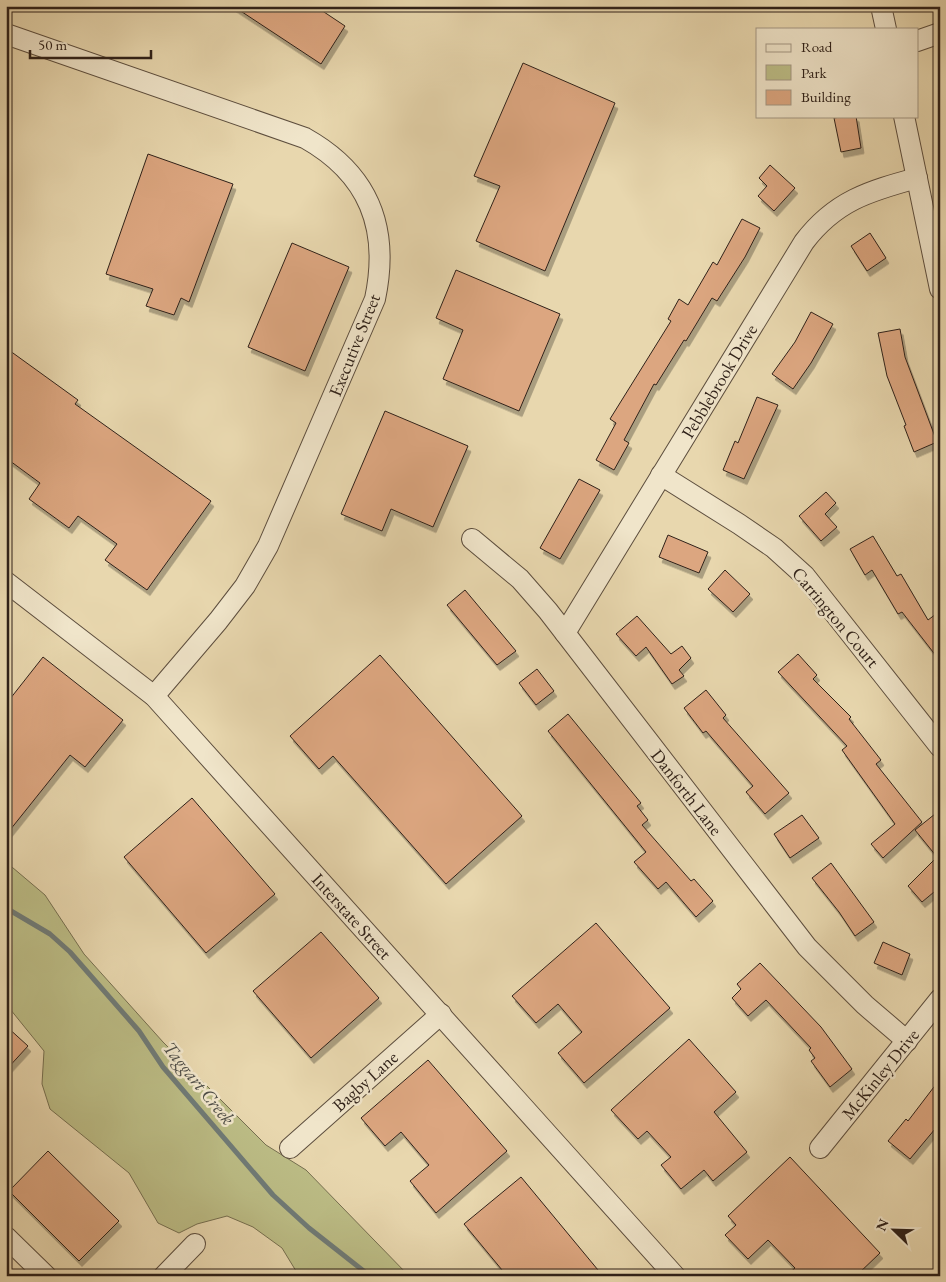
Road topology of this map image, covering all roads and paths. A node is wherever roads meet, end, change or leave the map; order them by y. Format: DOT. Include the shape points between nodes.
graph roads {
  1 [pos="881,6"];
  2 [pos="886,28"];
  3 [pos="940,33"];
  4 [pos="6,34"];
  5 [pos="918,41"];
  6 [pos="904,118"];
  7 [pos="917,178"];
  8 [pos="940,289"];
  9 [pos="661,475"];
  10 [pos="472,539"];
  11 [pos="6,582"];
  12 [pos="565,633"];
  13 [pos="154,696"];
  14 [pos="940,747"];
  15 [pos="940,999"];
  16 [pos="440,1014"];
  17 [pos="906,1041"];
  18 [pos="290,1148"];
  19 [pos="820,1148"];
  20 [pos="6,1236"];
  21 [pos="195,1244"];
  22 [pos="46,1276"];
  23 [pos="164,1276"];
  24 [pos="675,1276"];
  1 -- 2 [label="street"];
  3 -- 5 [label="street"];
  4 -- 13 [label="street, Executive Street" via="306,138 347,167 362,190 377,225 380,274 375,298 279,525 245,586 199,646"];
  6 -- 7 [label="street"];
  7 -- 8 [label="street"];
  7 -- 9 [label="street, Pebblebrook Drive" via="873,190 848,201 812,231"];
  9 -- 12 [label="street, Pebblebrook Drive"];
  9 -- 14 [label="street, Carrington Court" via="774,548 805,576"];
  10 -- 12 [label="street, Danforth Lane" via="520,579"];
  11 -- 13 [label="street, Interstate Street"];
  12 -- 17 [label="street, Danforth Lane" via="807,947 864,1005"];
  13 -- 16 [label="street, Interstate Street"];
  15 -- 17 [label="street, McKinley Drive"];
  16 -- 18 [label="street, Bagby Lane"];
  16 -- 24 [label="street, Interstate Street"];
  17 -- 19 [label="street, McKinley Drive"];
  20 -- 22 [label="street"];
  21 -- 23 [label="street"];
}
